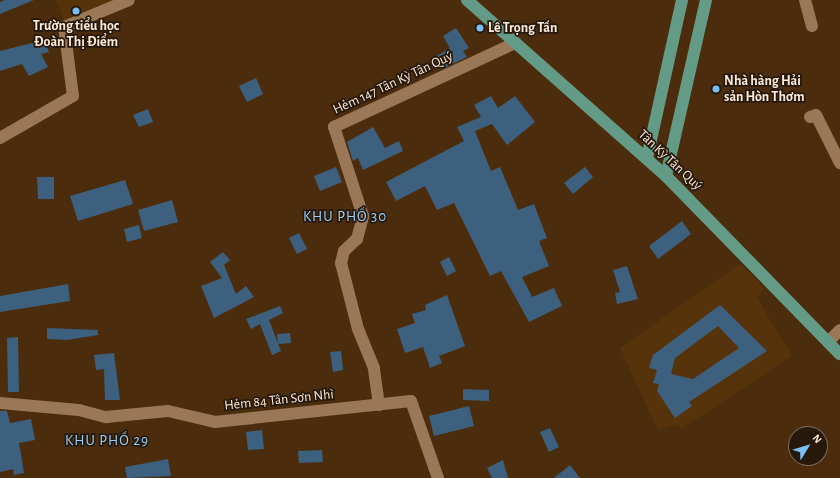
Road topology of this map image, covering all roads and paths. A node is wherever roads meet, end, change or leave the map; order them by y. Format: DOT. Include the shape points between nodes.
graph roads {
  1 [pos="129,0"];
  2 [pos="467,0"];
  3 [pos="682,0"];
  4 [pos="706,0"];
  5 [pos="805,0"];
  6 [pos="812,26"];
  7 [pos="515,43"];
  8 [pos="810,117"];
  9 [pos="0,138"];
  10 [pos="837,149"];
  11 [pos="647,158"];
  12 [pos="840,163"];
  13 [pos="666,176"];
  14 [pos="840,330"];
  15 [pos="828,342"];
  16 [pos="840,354"];
  17 [pos="0,403"];
  18 [pos="379,405"];
  19 [pos="438,478"];
  1 -- 9 [label="street" via="64,27 74,96"];
  2 -- 7 [label="main road, Tân Kỳ Tân Quý"];
  3 -- 11 [label="main road"];
  4 -- 13 [label="main road"];
  5 -- 6 [label="street"];
  7 -- 11 [label="main road, Tân Kỳ Tân Quý"];
  7 -- 18 [label="street, Hẻm 147 Tân Kỳ Tân Quý" via="334,127 363,216 357,240 344,251 341,264 358,329 374,368"];
  8 -- 10 [label="street" via="816,115"];
  10 -- 12 [label="street"];
  11 -- 13 [label="main road, Tân Kỳ Tân Quý"];
  13 -- 15 [label="main road, Tân Kỳ Tân Quý"];
  14 -- 15 [label="street"];
  15 -- 16 [label="main road, Tân Kỳ Tân Quý"];
  17 -- 18 [label="street, Hẻm 84 Tân Sơn Nhì" via="79,410 106,417 168,410 215,422"];
  18 -- 19 [label="street, Hẻm 84 Tân Sơn Nhì" via="411,402"];
}
